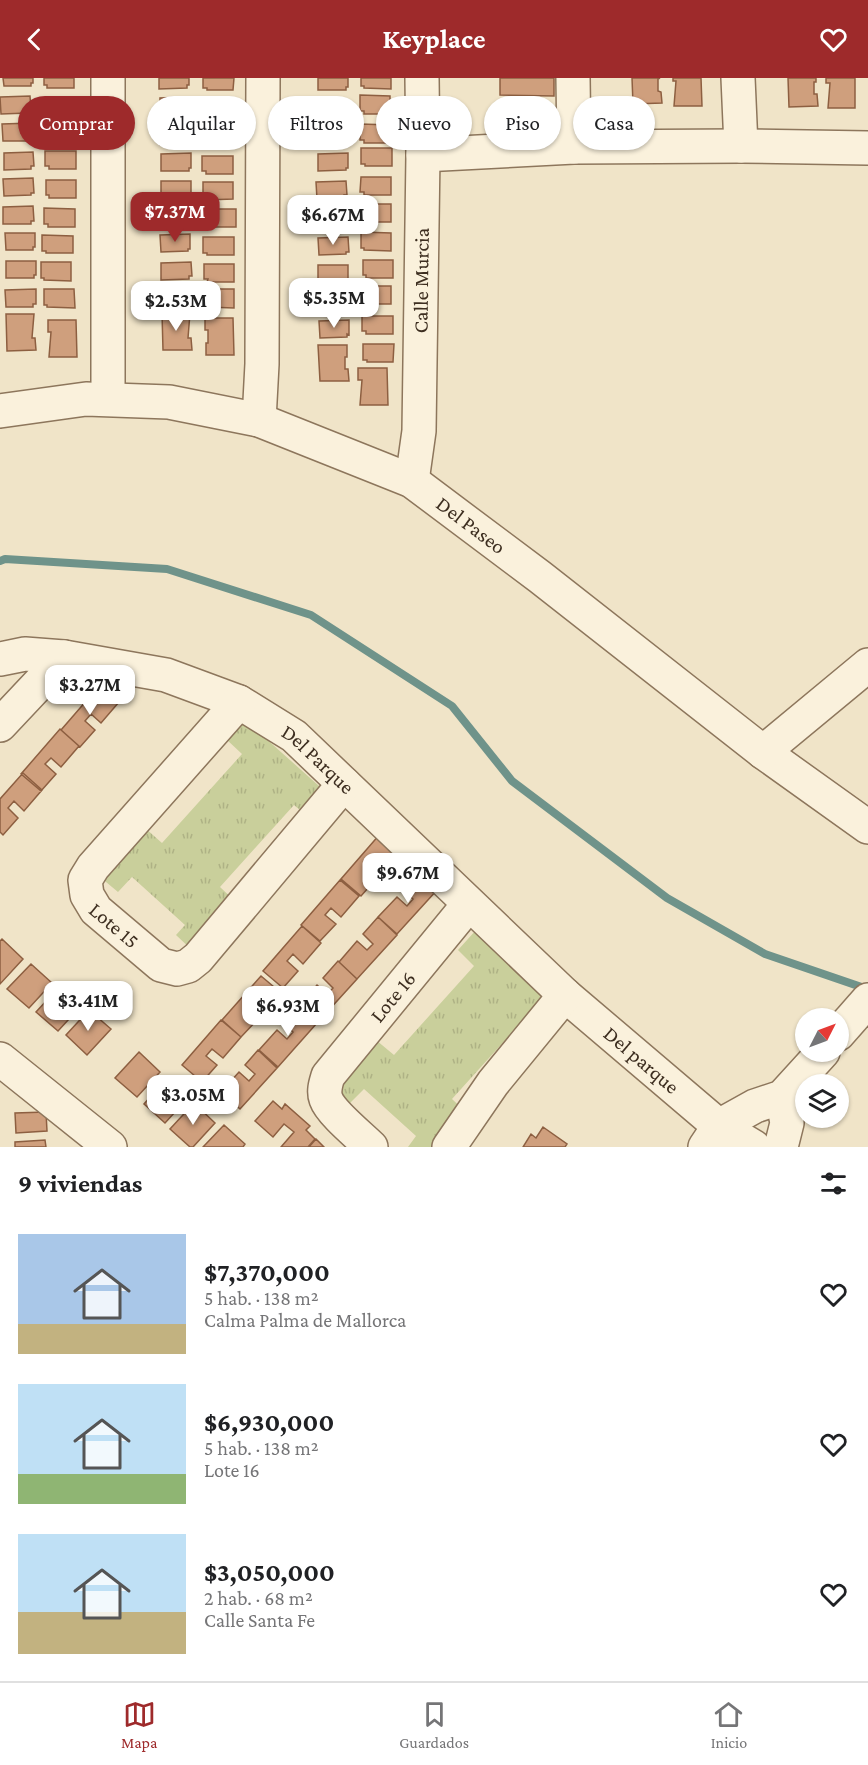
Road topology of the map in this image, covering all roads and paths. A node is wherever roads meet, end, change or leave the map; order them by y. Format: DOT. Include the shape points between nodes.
graph roads {
  1 [pos="108,78"];
  2 [pos="262,78"];
  3 [pos="422,78"];
  4 [pos="573,78"];
  5 [pos="738,78"];
  6 [pos="573,96"];
  7 [pos="741,146"];
  8 [pos="573,147"];
  9 [pos="655,147"];
  10 [pos="868,148"];
  11 [pos="423,155"];
  12 [pos="108,399"];
  13 [pos="0,411"];
  14 [pos="259,420"];
  15 [pos="412,481"];
  16 [pos="64,657"];
  17 [pos="0,659"];
  18 [pos="868,665"];
  19 [pos="239,702"];
  20 [pos="0,725"];
  21 [pos="763,752"];
  22 [pos="344,784"];
  23 [pos="868,827"];
  24 [pos="469,904"];
  25 [pos="565,995"];
  26 [pos="868,1000"];
  27 [pos="849,1022"];
  28 [pos="0,1059"];
  29 [pos="814,1062"];
  30 [pos="785,1094"];
  31 [pos="712,1136"];
  32 [pos="110,1147"];
  33 [pos="371,1147"];
  34 [pos="449,1147"];
  35 [pos="754,1147"];
  36 [pos="782,1147"];
  1 -- 12 [label="street"];
  2 -- 14 [label="street"];
  3 -- 11 [label="street, Calle Murcia"];
  4 -- 6 [label="street"];
  5 -- 7 [label="street"];
  7 -- 9 [label="street"];
  7 -- 10 [label="street"];
  8 -- 11 [label="street"];
  11 -- 15 [label="street, Calle Murcia" via="419,431"];
  12 -- 13 [label="street, Del Paseo"];
  12 -- 14 [label="street, Del Paseo" via="169,402"];
  14 -- 15 [label="street, Del Paseo"];
  15 -- 21 [label="street, Del Paseo"];
  16 -- 17 [label="street, Del Parque" via="25,654"];
  16 -- 19 [label="street, Del Parque" via="166,675"];
  16 -- 20 [label="street"];
  18 -- 21 [label="street"];
  19 -- 22 [label="street, Del Parque" via="294,736"];
  19 -- 22 [label="street, Lote 15" via="93,867 86,880 87,895 96,910 161,964 177,969 198,958"];
  21 -- 23 [label="street, Del Paseo"];
  22 -- 24 [label="street, Del Parque"];
  24 -- 25 [label="street, Del Parque"];
  24 -- 33 [label="street, Lote 16" via="328,1076 324,1088 331,1108"];
  25 -- 31 [label="street, Del parque"];
  25 -- 34 [label="street" via="494,1083"];
  26 -- 27 [label="street"];
  28 -- 32 [label="street"];
  29 -- 30 [label="street"];
  30 -- 31 [label="street" via="755,1106"];
  30 -- 36 [label="street" via="787,1123"];
  31 -- 35 [label="street, Del parque"];
}
